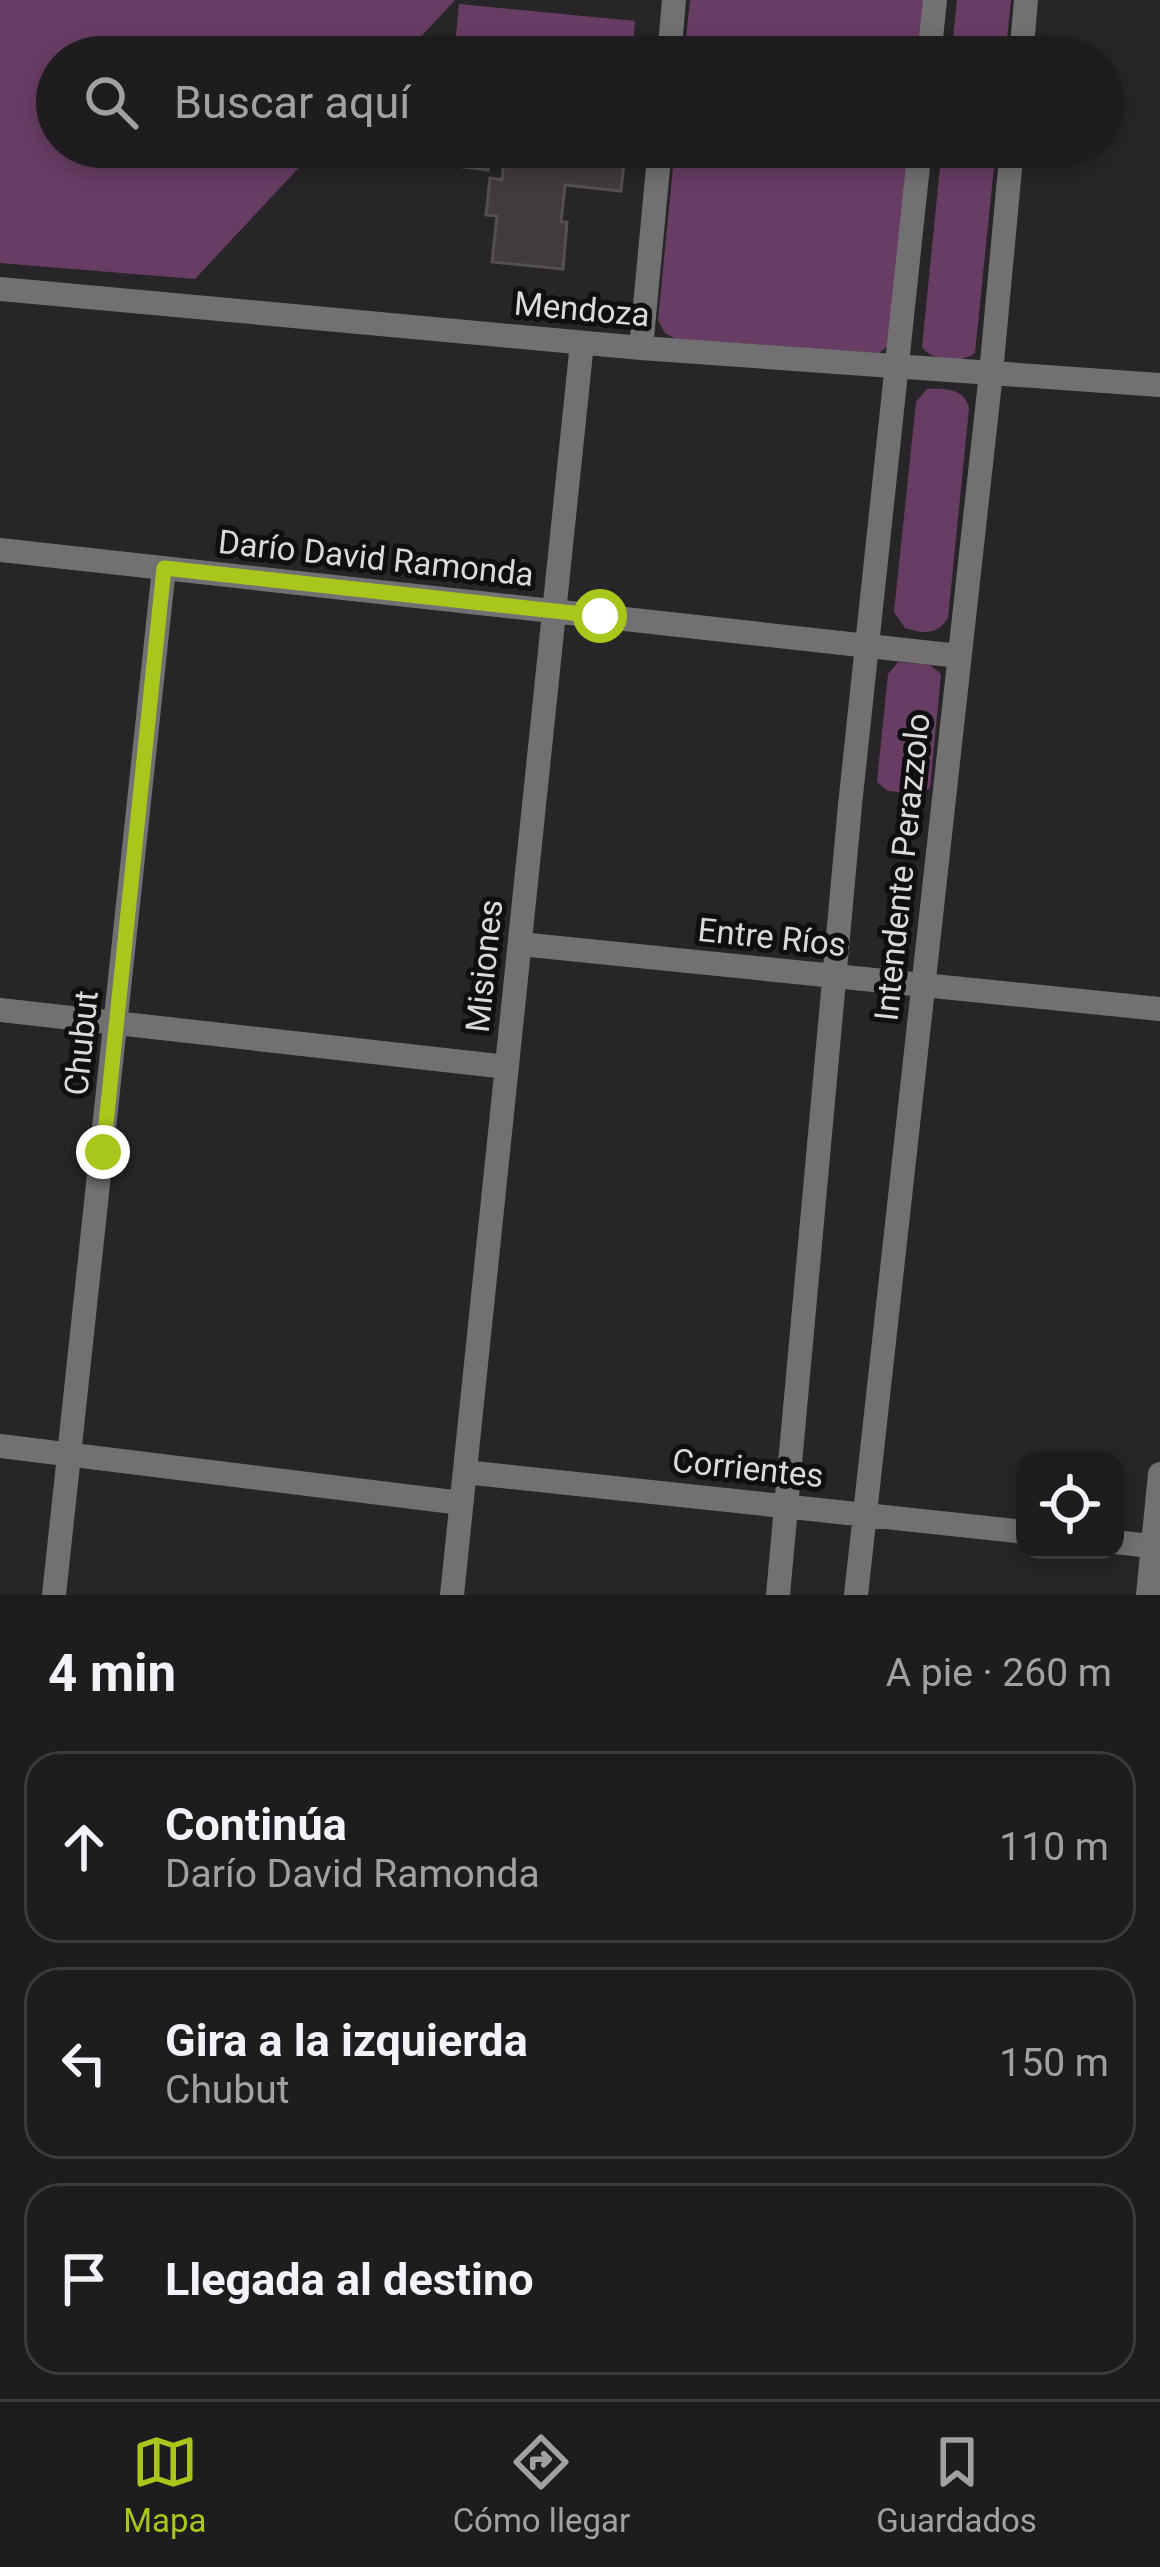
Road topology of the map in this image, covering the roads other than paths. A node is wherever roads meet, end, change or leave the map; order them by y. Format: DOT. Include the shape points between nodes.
graph roads {
  1 [pos="674,0"];
  2 [pos="935,0"];
  3 [pos="1026,0"];
  4 [pos="671,36"];
  5 [pos="931,36"];
  6 [pos="1023,36"];
  7 [pos="658,168"];
  8 [pos="918,168"];
  9 [pos="1010,168"];
  10 [pos="0,290"];
  11 [pos="582,343"];
  12 [pos="641,348"];
  13 [pos="898,366"];
  14 [pos="992,373"];
  15 [pos="1160,385"];
  16 [pos="0,550"];
  17 [pos="164,568"];
  18 [pos="554,610"];
  19 [pos="867,644"];
  20 [pos="959,656"];
  21 [pos="520,944"];
  22 [pos="837,977"];
  23 [pos="922,984"];
  24 [pos="1160,1009"];
  25 [pos="0,1010"];
  26 [pos="116,1023"];
  27 [pos="507,1066"];
  28 [pos="0,1446"];
  29 [pos="72,1454"];
  30 [pos="465,1472"];
  31 [pos="1160,1474"];
  32 [pos="461,1503"];
  33 [pos="786,1504"];
  34 [pos="865,1513"];
  35 [pos="1016,1531"];
  36 [pos="1124,1543"];
  37 [pos="1156,1546"];
  38 [pos="54,1595"];
  39 [pos="452,1595"];
  40 [pos="778,1595"];
  41 [pos="856,1595"];
  42 [pos="1148,1595"];
  1 -- 4 [label="street"];
  2 -- 5 [label="street"];
  3 -- 6 [label="street"];
  7 -- 12 [label="street"];
  8 -- 13 [label="street, Intendente Perazzolo"];
  9 -- 14 [label="street, Intendente Perazzolo"];
  10 -- 11 [label="street, Mendoza"];
  11 -- 12 [label="street, Mendoza"];
  11 -- 18 [label="street, Misiones"];
  12 -- 13 [label="street, Mendoza"];
  13 -- 14 [label="street, Mendoza"];
  13 -- 19 [label="street, Intendente Perazzolo"];
  14 -- 15 [label="street, Mendoza"];
  14 -- 20 [label="street, Intendente Perazzolo"];
  16 -- 17 [label="street, Darío David Ramonda"];
  17 -- 18 [label="street, Darío David Ramonda"];
  17 -- 26 [label="street, Chubut"];
  18 -- 19 [label="street, Darío David Ramonda"];
  18 -- 21 [label="street, Misiones"];
  19 -- 20 [label="street, Darío David Ramonda"];
  19 -- 22 [label="street, Intendente Perazzolo"];
  20 -- 23 [label="street, Intendente Perazzolo"];
  21 -- 22 [label="street, Entre Ríos"];
  21 -- 27 [label="street, Misiones"];
  22 -- 23 [label="street, Entre Ríos"];
  22 -- 33 [label="street, Intendente Perazzolo"];
  23 -- 24 [label="street, Entre Ríos"];
  23 -- 34 [label="street, Intendente Perazzolo"];
  25 -- 26 [label="street"];
  26 -- 27 [label="street"];
  26 -- 29 [label="street, Chubut"];
  27 -- 30 [label="street, Misiones"];
  28 -- 29 [label="street"];
  29 -- 32 [label="street"];
  29 -- 38 [label="street, Chubut"];
  30 -- 32 [label="street, Misiones"];
  30 -- 33 [label="street, Corrientes"];
  31 -- 37 [label="street"];
  32 -- 39 [label="street, Misiones"];
  33 -- 34 [label="street, Corrientes"];
  33 -- 40 [label="street, Intendente Perazzolo"];
  34 -- 35 [label="street, Corrientes"];
  34 -- 41 [label="street, Intendente Perazzolo"];
  36 -- 37 [label="street"];
  37 -- 42 [label="street"];
}
